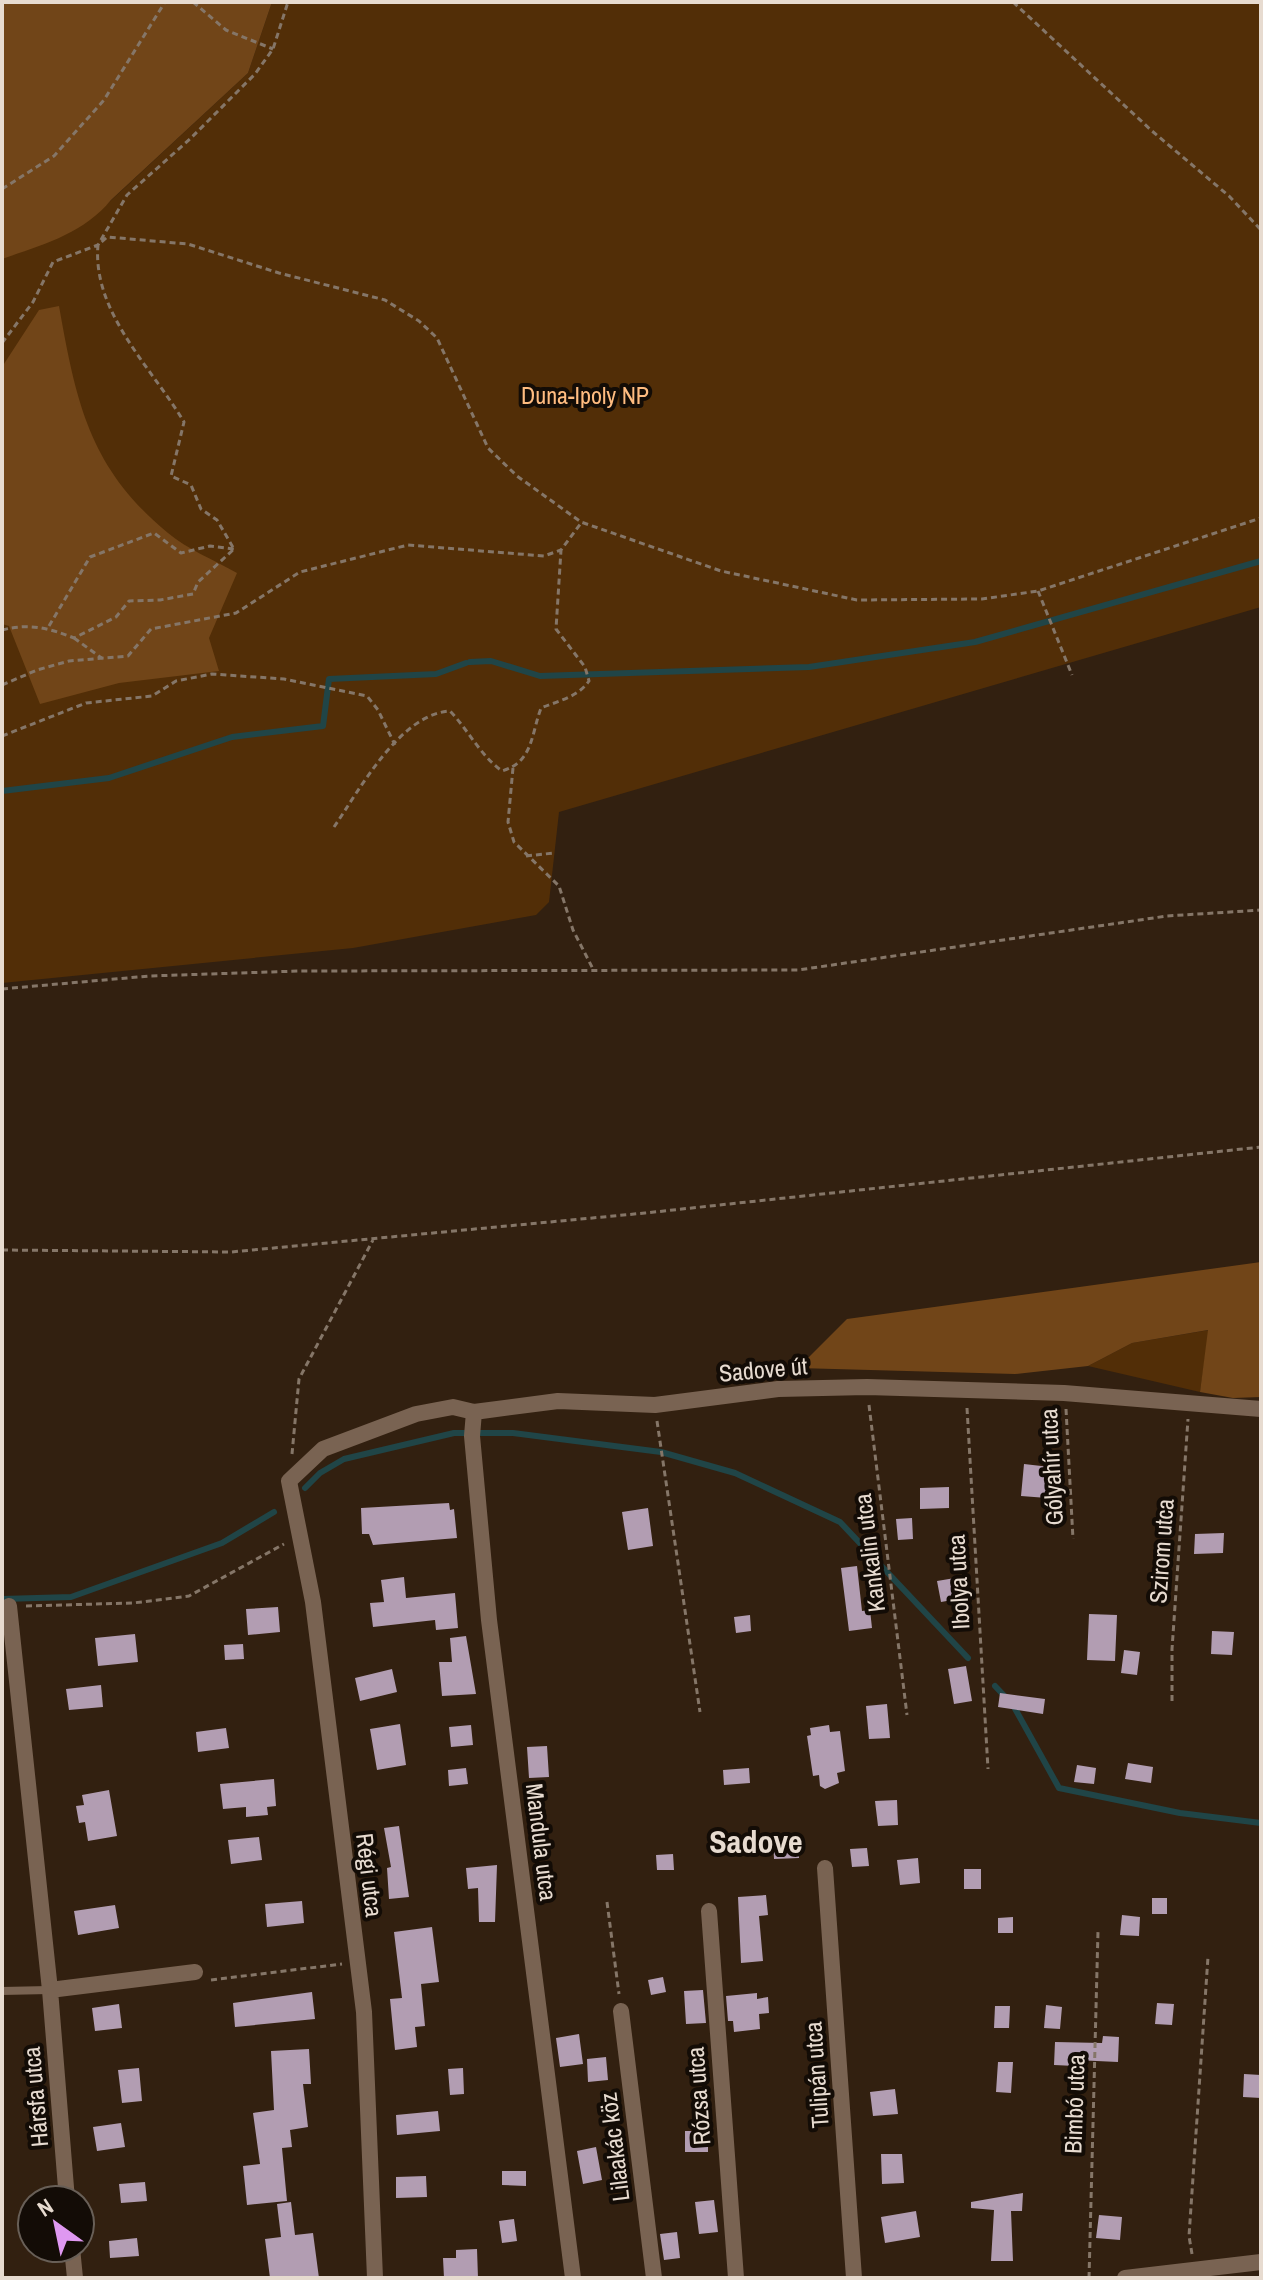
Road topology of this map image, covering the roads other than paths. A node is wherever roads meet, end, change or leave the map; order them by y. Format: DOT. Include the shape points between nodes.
graph roads {
  1 [pos="1261,1409"];
  2 [pos="474,1412"];
  3 [pos="289,1481"];
  4 [pos="9,1606"];
  5 [pos="825,1868"];
  6 [pos="709,1911"];
  7 [pos="195,1972"];
  8 [pos="50,1990"];
  9 [pos="2,1991"];
  10 [pos="621,2011"];
  11 [pos="66,2184"];
  12 [pos="1261,2262"];
  13 [pos="375,2278"];
  14 [pos="573,2278"];
  15 [pos="654,2278"];
  16 [pos="736,2278"];
  17 [pos="854,2278"];
  18 [pos="1125,2278"];
  1 -- 2 [label="street, Sadove út" via="1064,1393 867,1387 778,1389 655,1405 558,1401"];
  2 -- 3 [label="street, Sadove út" via="453,1407 416,1414 323,1449"];
  2 -- 14 [label="street, Mandula utca" via="489,1620"];
  3 -- 13 [label="street, Régi utca" via="313,1602 364,2012"];
  4 -- 8 [label="street, Hársfa utca"];
  5 -- 17 [label="street, Tulipán utca"];
  6 -- 16 [label="street, Rózsa utca"];
  7 -- 8 [label="street"];
  8 -- 9 [label="lane"];
  8 -- 11 [label="street, Hársfa utca"];
  10 -- 15 [label="street, Lilaakác köz"];
  12 -- 18 [label="street"];
}
